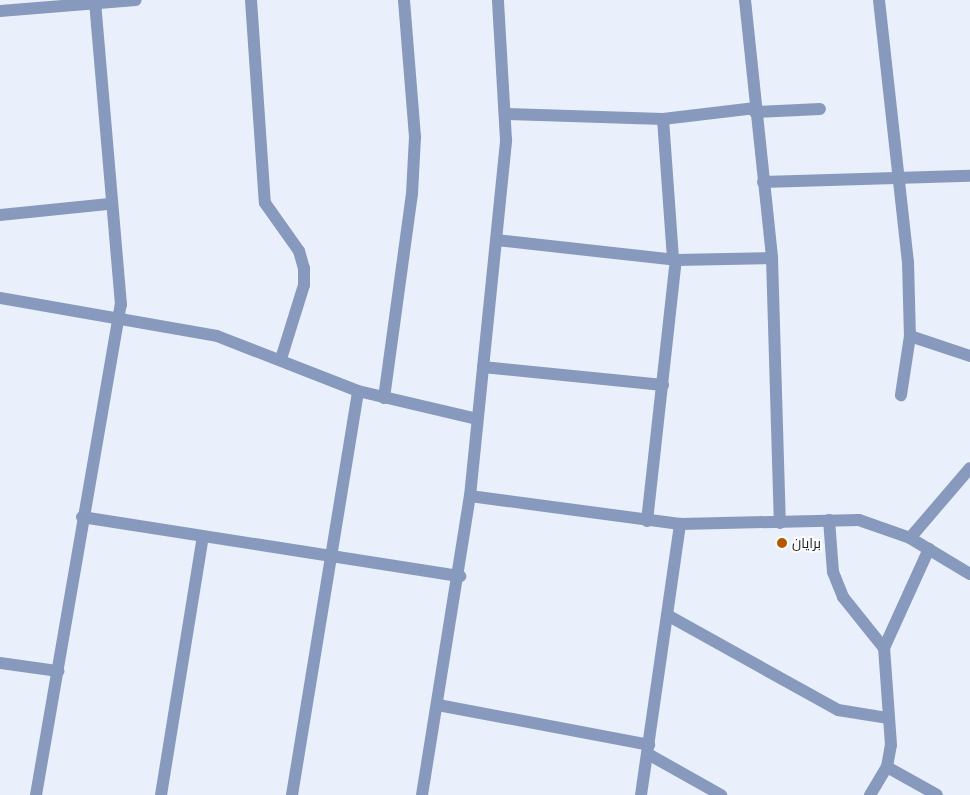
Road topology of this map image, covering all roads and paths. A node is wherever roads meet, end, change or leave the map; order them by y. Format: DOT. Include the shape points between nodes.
graph roads {
  1 [pos="136,0"];
  2 [pos="251,0"];
  3 [pos="404,0"];
  4 [pos="498,0"];
  5 [pos="745,0"];
  6 [pos="879,0"];
  7 [pos="95,1"];
  8 [pos="0,11"];
  9 [pos="820,109"];
  10 [pos="755,110"];
  11 [pos="507,114"];
  12 [pos="663,118"];
  13 [pos="899,175"];
  14 [pos="970,176"];
  15 [pos="763,182"];
  16 [pos="109,204"];
  17 [pos="0,215"];
  18 [pos="496,240"];
  19 [pos="772,258"];
  20 [pos="675,260"];
  21 [pos="0,298"];
  22 [pos="118,320"];
  23 [pos="910,336"];
  24 [pos="970,356"];
  25 [pos="281,359"];
  26 [pos="483,368"];
  27 [pos="663,385"];
  28 [pos="358,391"];
  29 [pos="901,395"];
  30 [pos="384,398"];
  31 [pos="477,419"];
  32 [pos="970,468"];
  33 [pos="470,496"];
  34 [pos="82,517"];
  35 [pos="829,520"];
  36 [pos="647,521"];
  37 [pos="780,523"];
  38 [pos="680,524"];
  39 [pos="203,537"];
  40 [pos="910,538"];
  41 [pos="929,549"];
  42 [pos="329,555"];
  43 [pos="970,574"];
  44 [pos="460,576"];
  45 [pos="669,616"];
  46 [pos="884,648"];
  47 [pos="0,663"];
  48 [pos="58,671"];
  49 [pos="438,705"];
  50 [pos="888,718"];
  51 [pos="648,749"];
  52 [pos="887,767"];
  53 [pos="36,795"];
  54 [pos="161,795"];
  55 [pos="292,795"];
  56 [pos="422,795"];
  57 [pos="641,795"];
  58 [pos="721,795"];
  59 [pos="870,795"];
  60 [pos="937,795"];
  1 -- 7 [label="street"];
  2 -- 25 [label="street" via="265,203 300,252 304,268 304,285"];
  3 -- 30 [label="street" via="415,137 412,194"];
  4 -- 11 [label="street"];
  5 -- 10 [label="street"];
  6 -- 13 [label="street"];
  7 -- 8 [label="street"];
  7 -- 16 [label="street"];
  9 -- 10 [label="street"];
  10 -- 12 [label="street"];
  10 -- 15 [label="street"];
  11 -- 12 [label="street"];
  11 -- 18 [label="street"];
  12 -- 20 [label="street"];
  13 -- 14 [label="street"];
  13 -- 15 [label="street"];
  13 -- 23 [label="street"];
  15 -- 19 [label="street"];
  16 -- 17 [label="street"];
  16 -- 22 [label="street" via="121,305"];
  18 -- 20 [label="street"];
  18 -- 26 [label="street"];
  19 -- 20 [label="street"];
  19 -- 37 [label="street"];
  20 -- 27 [label="street"];
  21 -- 22 [label="street"];
  22 -- 25 [label="street" via="217,336"];
  22 -- 34 [label="street"];
  23 -- 24 [label="street"];
  23 -- 29 [label="street"];
  25 -- 28 [label="street"];
  26 -- 27 [label="street"];
  26 -- 31 [label="street"];
  27 -- 36 [label="street"];
  28 -- 30 [label="street"];
  28 -- 42 [label="street"];
  30 -- 31 [label="street"];
  31 -- 33 [label="street"];
  32 -- 40 [label="street"];
  33 -- 36 [label="street"];
  33 -- 44 [label="street"];
  34 -- 39 [label="street"];
  34 -- 48 [label="street"];
  35 -- 37 [label="street"];
  35 -- 40 [label="street" via="884,525"];
  35 -- 46 [label="street" via="833,572 843,597"];
  36 -- 38 [label="street"];
  37 -- 38 [label="street"];
  38 -- 45 [label="street"];
  39 -- 42 [label="street"];
  39 -- 54 [label="street"];
  40 -- 41 [label="street"];
  41 -- 43 [label="street"];
  41 -- 46 [label="street"];
  42 -- 44 [label="street"];
  42 -- 55 [label="street"];
  44 -- 49 [label="street"];
  45 -- 50 [label="street" via="838,710"];
  45 -- 51 [label="street"];
  46 -- 50 [label="street"];
  47 -- 48 [label="street"];
  48 -- 53 [label="street"];
  49 -- 51 [label="street"];
  49 -- 56 [label="street"];
  50 -- 52 [label="street"];
  51 -- 57 [label="street"];
  51 -- 58 [label="street"];
  52 -- 59 [label="street"];
  52 -- 60 [label="street"];
}
